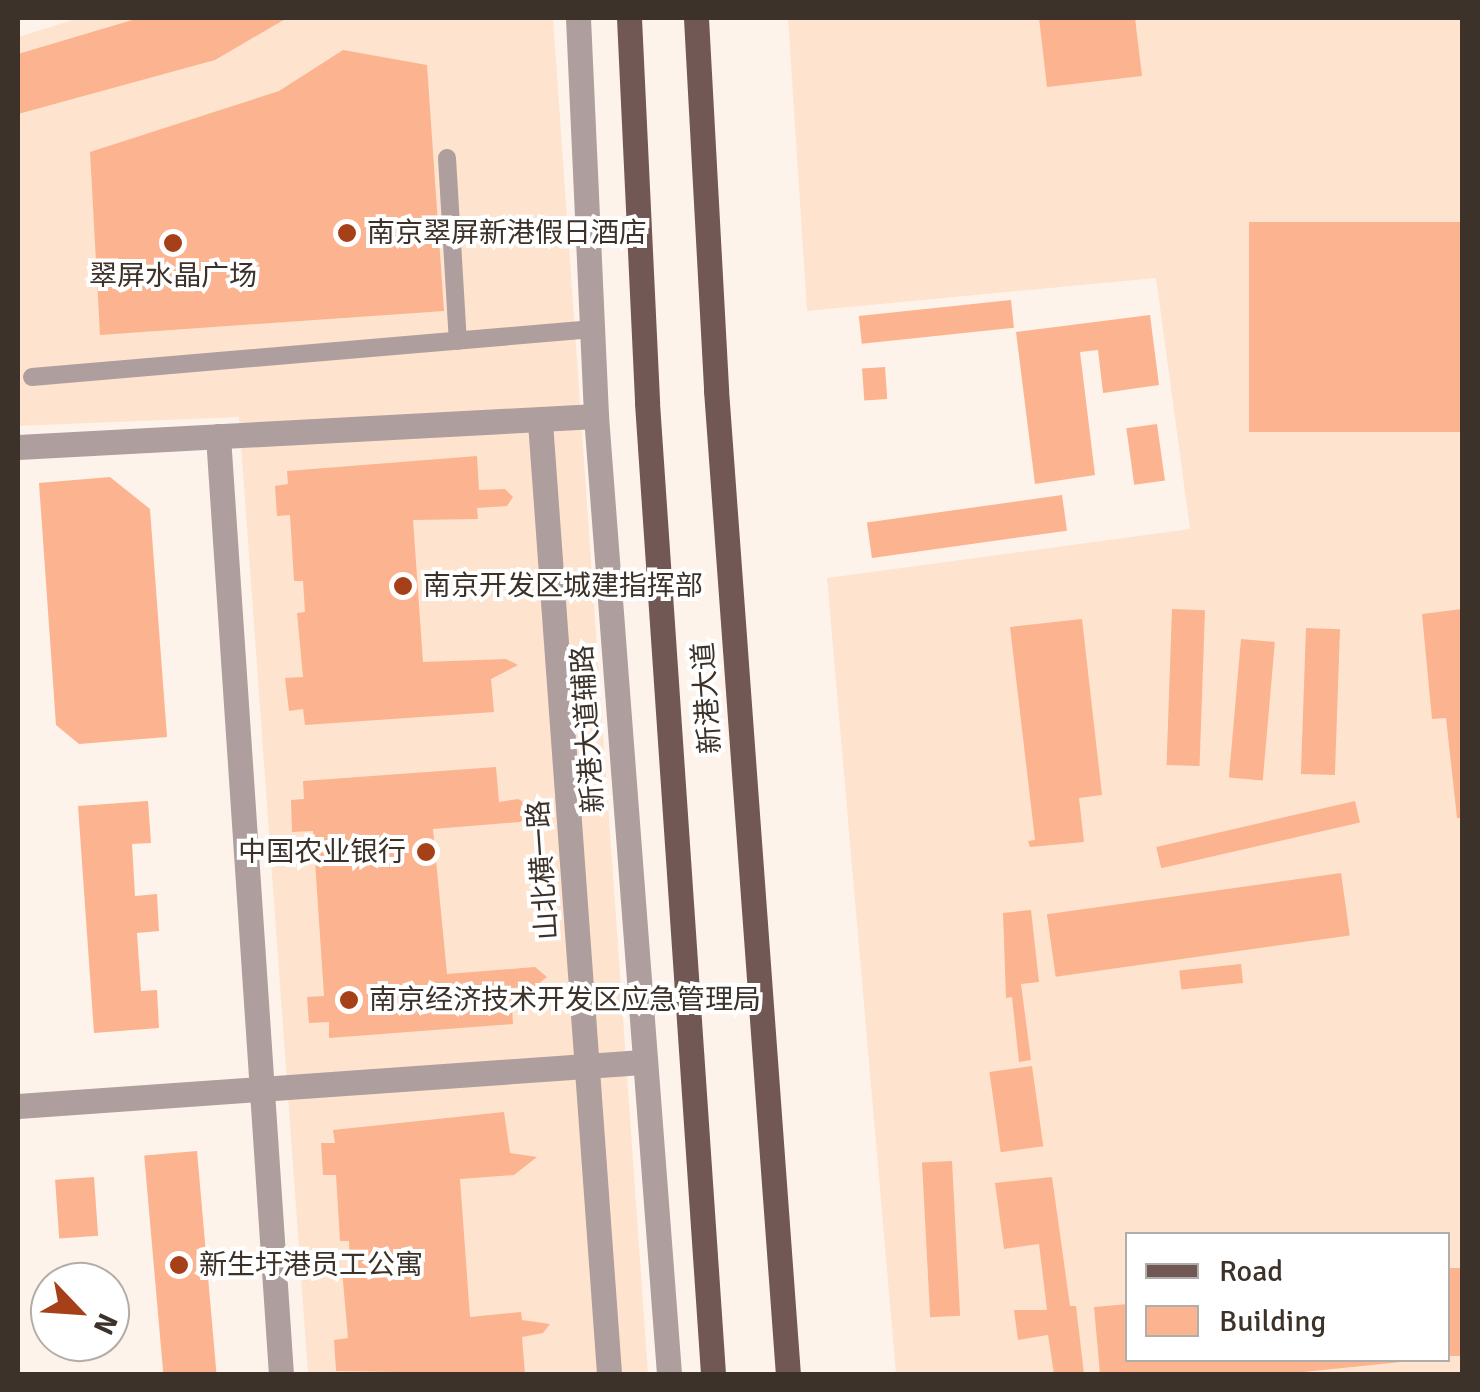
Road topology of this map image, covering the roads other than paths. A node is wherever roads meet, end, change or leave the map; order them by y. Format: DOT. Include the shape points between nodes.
graph roads {
  1 [pos="578,18"];
  2 [pos="628,18"];
  3 [pos="696,18"];
  4 [pos="447,158"];
  5 [pos="593,329"];
  6 [pos="458,341"];
  7 [pos="32,377"];
  8 [pos="596,416"];
  9 [pos="540,422"];
  10 [pos="218,436"];
  11 [pos="18,447"];
  12 [pos="642,1062"];
  13 [pos="587,1066"];
  14 [pos="262,1093"];
  15 [pos="18,1106"];
  16 [pos="281,1374"];
  17 [pos="610,1374"];
  18 [pos="670,1374"];
  19 [pos="712,1374"];
  20 [pos="788,1374"];
  1 -- 5 [label="street, 新港大道辅路"];
  2 -- 19 [label="main road, 新港大道"];
  3 -- 20 [label="main road, 新港大道" via="716,390"];
  4 -- 6 [label="lane"];
  5 -- 6 [label="lane"];
  5 -- 8 [label="street, 新港大道辅路"];
  6 -- 7 [label="lane"];
  8 -- 9 [label="street"];
  8 -- 12 [label="street, 新港大道辅路"];
  9 -- 10 [label="street"];
  9 -- 13 [label="street, 山北横一路"];
  10 -- 11 [label="street"];
  10 -- 14 [label="street"];
  12 -- 13 [label="street"];
  12 -- 18 [label="street, 新港大道辅路"];
  13 -- 14 [label="street"];
  13 -- 17 [label="street, 山北横一路"];
  14 -- 15 [label="street"];
  14 -- 16 [label="street"];
}
